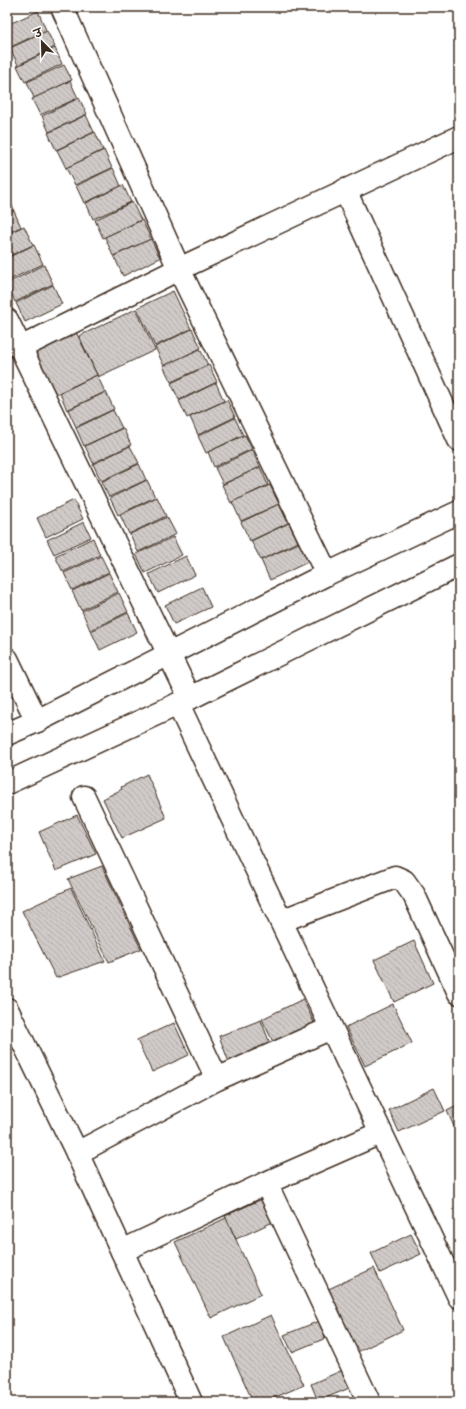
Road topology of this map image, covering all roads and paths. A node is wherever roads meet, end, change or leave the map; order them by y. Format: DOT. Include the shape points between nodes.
graph roads {
  1 [pos="62,7"];
  2 [pos="459,137"];
  3 [pos="345,190"];
  4 [pos="179,268"];
  5 [pos="7,320"];
  6 [pos="20,348"];
  7 [pos="459,440"];
  8 [pos="459,512"];
  9 [pos="459,565"];
  10 [pos="327,574"];
  11 [pos="169,654"];
  12 [pos="7,659"];
  13 [pos="184,701"];
  14 [pos="36,721"];
  15 [pos="7,734"];
  16 [pos="7,783"];
  17 [pos="84,797"];
  18 [pos="281,921"];
  19 [pos="459,993"];
  20 [pos="7,1009"];
  21 [pos="331,1028"];
  22 [pos="216,1079"];
  23 [pos="380,1133"];
  24 [pos="77,1153"];
  25 [pos="266,1183"];
  26 [pos="122,1251"];
  27 [pos="459,1297"];
  28 [pos="191,1402"];
  29 [pos="369,1402"];
  1 -- 4 [label="street"];
  2 -- 3 [label="street"];
  3 -- 4 [label="street"];
  3 -- 7 [label="street"];
  4 -- 6 [label="street"];
  4 -- 10 [label="street"];
  5 -- 6 [label="street"];
  6 -- 11 [label="street"];
  8 -- 10 [label="street"];
  9 -- 13 [label="street"];
  10 -- 11 [label="street"];
  11 -- 13 [label="street"];
  11 -- 14 [label="street"];
  12 -- 14 [label="street"];
  13 -- 16 [label="street"];
  13 -- 18 [label="street"];
  14 -- 15 [label="street"];
  17 -- 22 [label="street"];
  18 -- 19 [label="street" via="395,877 404,881 414,895"];
  18 -- 21 [label="street"];
  20 -- 24 [label="street"];
  21 -- 22 [label="street"];
  21 -- 23 [label="street"];
  22 -- 24 [label="street"];
  23 -- 25 [label="street"];
  23 -- 27 [label="street"];
  24 -- 26 [label="street"];
  25 -- 26 [label="street"];
  25 -- 29 [label="street"];
  26 -- 28 [label="street"];
}
